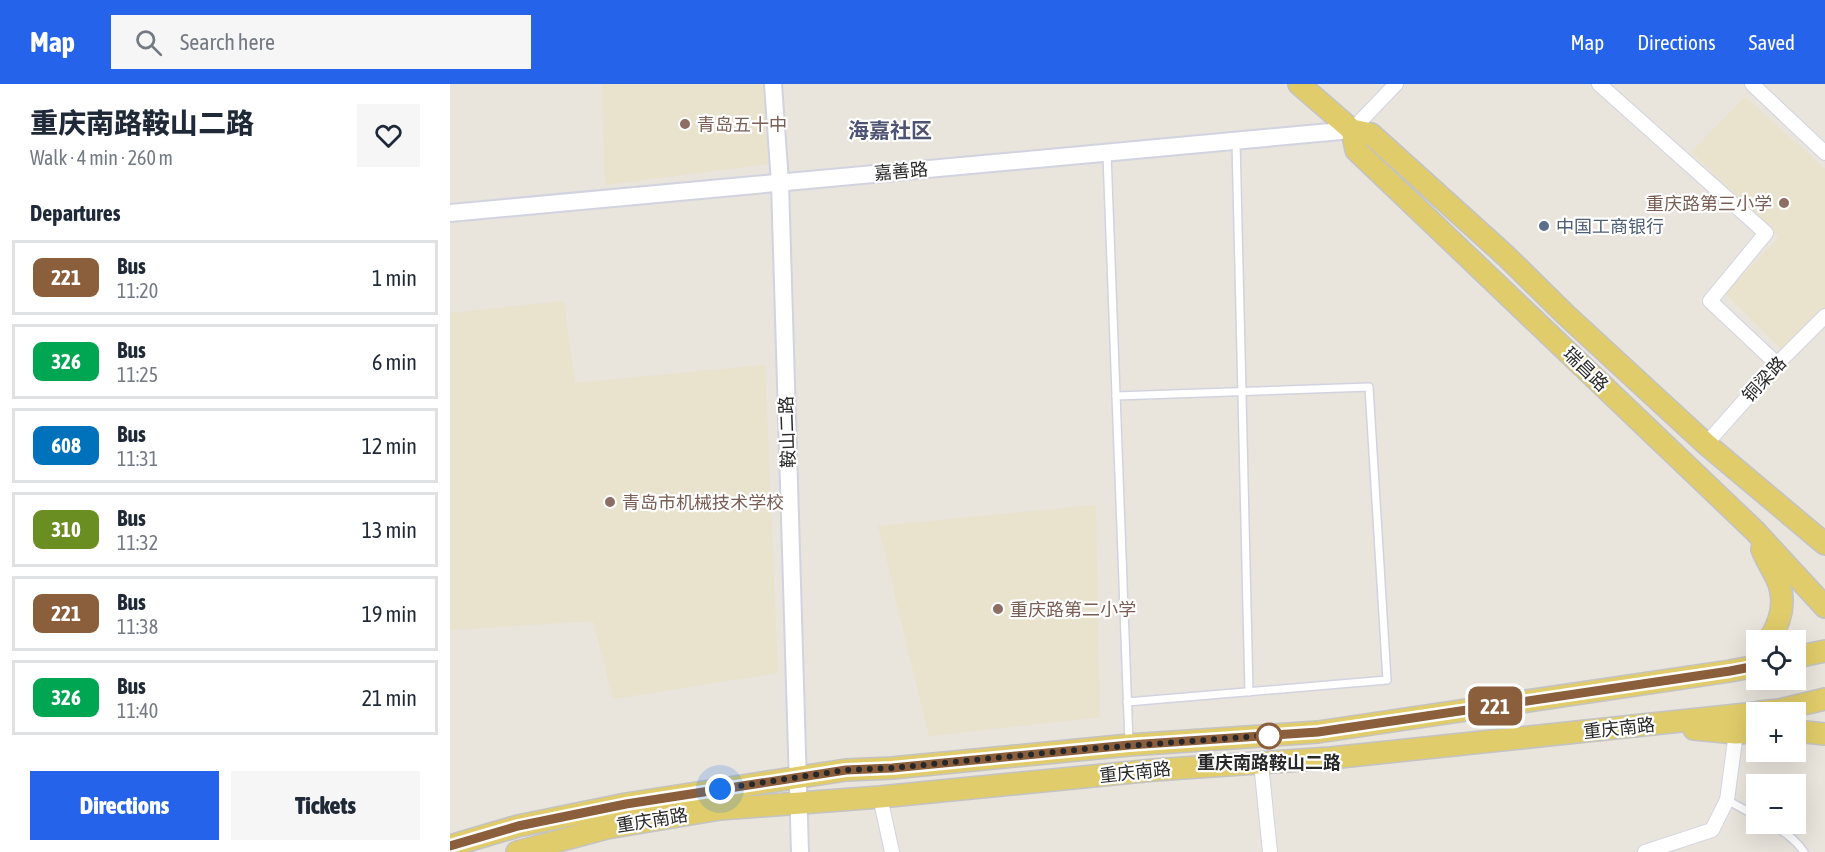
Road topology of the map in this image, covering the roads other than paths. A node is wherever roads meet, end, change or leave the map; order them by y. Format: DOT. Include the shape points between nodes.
graph roads {
  1 [pos="773,84"];
  2 [pos="1299,84"];
  3 [pos="1396,84"];
  4 [pos="1599,84"];
  5 [pos="1752,84"];
  6 [pos="1352,130"];
  7 [pos="1236,141"];
  8 [pos="1107,152"];
  9 [pos="1825,153"];
  10 [pos="780,183"];
  11 [pos="450,213"];
  12 [pos="1825,316"];
  13 [pos="1777,364"];
  14 [pos="1242,392"];
  15 [pos="1116,396"];
  16 [pos="1706,444"];
  17 [pos="1755,531"];
  18 [pos="1824,542"];
  19 [pos="1825,608"];
  20 [pos="1774,630"];
  21 [pos="1825,651"];
  22 [pos="1806,655"];
  23 [pos="1746,661"];
  24 [pos="1746,668"];
  25 [pos="1730,671"];
  26 [pos="1249,692"];
  27 [pos="1825,699"];
  28 [pos="1127,702"];
  29 [pos="1806,704"];
  30 [pos="1746,714"];
  31 [pos="1652,724"];
  32 [pos="1806,731"];
  33 [pos="1746,733"];
  34 [pos="1825,734"];
  35 [pos="1129,745"];
  36 [pos="1261,763"];
  37 [pos="798,777"];
  38 [pos="880,797"];
  39 [pos="1727,800"];
  40 [pos="799,803"];
  41 [pos="1746,810"];
  42 [pos="1788,834"];
  43 [pos="450,846"];
  44 [pos="517,852"];
  45 [pos="800,852"];
  46 [pos="892,852"];
  47 [pos="1270,852"];
  48 [pos="1645,852"];
  49 [pos="1804,852"];
  1 -- 10 [label="street, 鞍山二路"];
  2 -- 6 [label="main road, 瑞昌路"];
  3 -- 6 [label="street"];
  4 -- 13 [label="street" via="1766,233 1710,301"];
  5 -- 9 [label="street"];
  6 -- 7 [label="street, 嘉善路"];
  6 -- 16 [label="main road, 瑞昌路" via="1371,134"];
  6 -- 17 [label="main road, 瑞昌路" via="1356,150"];
  7 -- 8 [label="street, 嘉善路"];
  7 -- 14 [label="lane"];
  8 -- 10 [label="street, 嘉善路"];
  8 -- 15 [label="lane"];
  10 -- 11 [label="street, 嘉善路"];
  10 -- 37 [label="street, 鞍山二路"];
  12 -- 13 [label="street, 铜梁路"];
  13 -- 16 [label="street, 铜梁路"];
  14 -- 15 [label="lane"];
  14 -- 26 [label="lane"];
  14 -- 26 [label="lane" via="1369,387 1387,680"];
  15 -- 28 [label="lane"];
  16 -- 18 [label="main road, 瑞昌路"];
  17 -- 19 [label="main road, 瑞昌路"];
  17 -- 20 [label="main road" via="1781,593 1782,608"];
  21 -- 22 [label="main road"];
  23 -- 25 [label="main road"];
  24 -- 25 [label="main road, 重庆南路"];
  25 -- 35 [label="main road, 重庆南路" via="1318,732"];
  26 -- 28 [label="lane"];
  27 -- 29 [label="main road, 重庆南路"];
  28 -- 35 [label="lane"];
  30 -- 31 [label="main road, 重庆南路"];
  31 -- 33 [label="main road"];
  31 -- 36 [label="main road, 重庆南路"];
  32 -- 34 [label="main road"];
  33 -- 39 [label="street"];
  35 -- 37 [label="main road, 重庆南路"];
  36 -- 38 [label="main road, 重庆南路"];
  36 -- 47 [label="street"];
  37 -- 40 [label="street, 鞍山二路"];
  37 -- 43 [label="main road, 重庆南路" via="626,804 518,826"];
  38 -- 40 [label="main road, 重庆南路"];
  38 -- 46 [label="street"];
  39 -- 41 [label="lane"];
  39 -- 48 [label="street" via="1712,830"];
  40 -- 44 [label="main road, 重庆南路" via="720,809 607,828"];
  40 -- 45 [label="street, 鞍山二路"];
  42 -- 49 [label="lane"];
}
